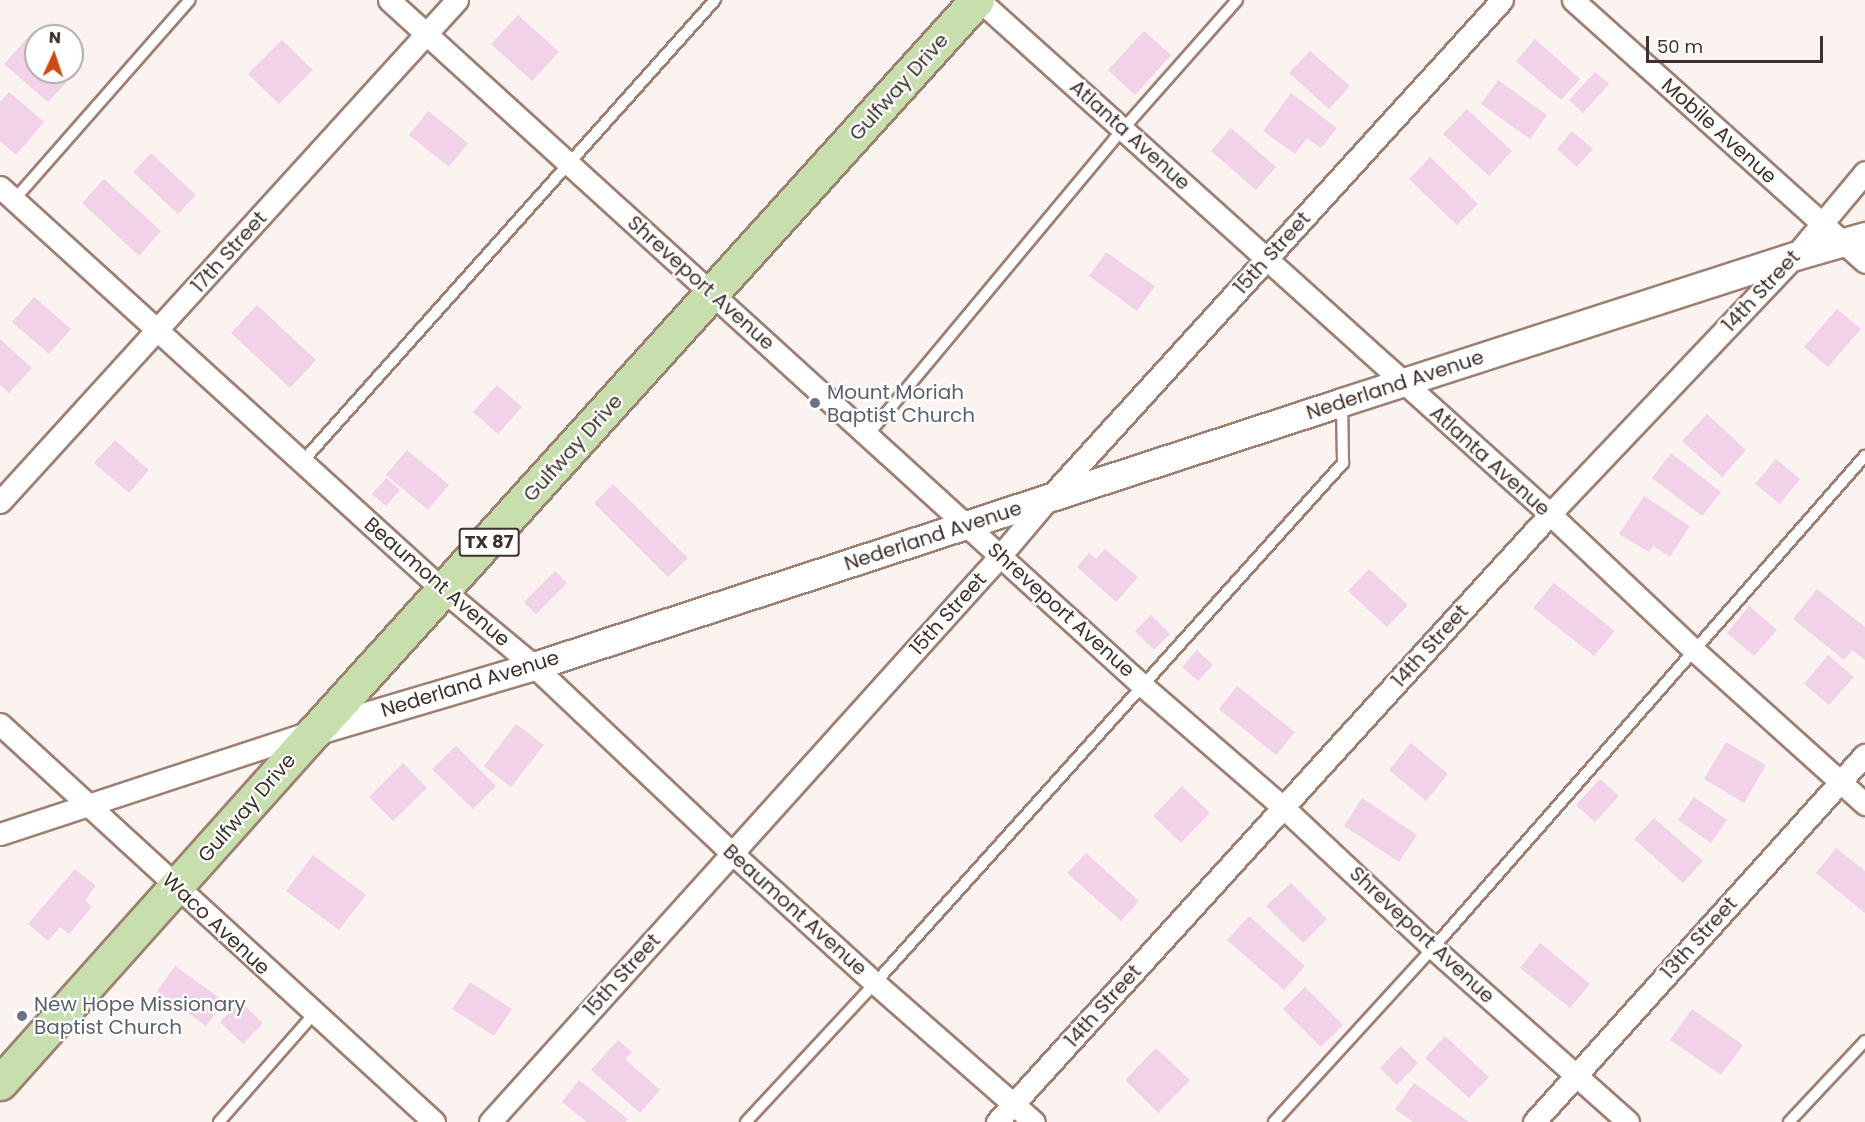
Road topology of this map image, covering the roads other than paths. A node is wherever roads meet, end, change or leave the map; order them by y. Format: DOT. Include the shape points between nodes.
graph roads {
  1 [pos="190,0"];
  2 [pos="389,0"];
  3 [pos="457,0"];
  4 [pos="715,0"];
  5 [pos="978,0"];
  6 [pos="1237,0"];
  7 [pos="1502,0"];
  8 [pos="1573,0"];
  9 [pos="426,34"];
  10 [pos="1123,129"];
  11 [pos="569,163"];
  12 [pos="1865,172"];
  13 [pos="7,194"];
  14 [pos="1821,223"];
  15 [pos="1855,240"];
  16 [pos="1795,256"];
  17 [pos="1268,259"];
  18 [pos="1865,262"];
  19 [pos="712,293"];
  20 [pos="157,331"];
  21 [pos="1403,384"];
  22 [pos="1342,402"];
  23 [pos="867,436"];
  24 [pos="1865,456"];
  25 [pos="302,462"];
  26 [pos="1049,498"];
  27 [pos="0,502"];
  28 [pos="1550,514"];
  29 [pos="968,524"];
  30 [pos="1000,556"];
  31 [pos="444,591"];
  32 [pos="1695,651"];
  33 [pos="534,666"];
  34 [pos="1143,686"];
  35 [pos="0,724"];
  36 [pos="315,731"];
  37 [pos="1865,755"];
  38 [pos="1841,782"];
  39 [pos="90,804"];
  40 [pos="1865,804"];
  41 [pos="1284,808"];
  42 [pos="0,834"];
  43 [pos="732,853"];
  44 [pos="176,888"];
  45 [pos="1433,948"];
  46 [pos="875,983"];
  47 [pos="314,1014"];
  48 [pos="1865,1041"];
  49 [pos="1576,1075"];
  50 [pos="0,1083"];
  51 [pos="1014,1103"];
  52 [pos="219,1122"];
  53 [pos="434,1122"];
  54 [pos="490,1122"];
  55 [pos="746,1122"];
  56 [pos="997,1122"];
  57 [pos="1034,1122"];
  58 [pos="1275,1122"];
  59 [pos="1534,1122"];
  60 [pos="1628,1122"];
  61 [pos="1789,1122"];
  1 -- 13 [label="lane"];
  2 -- 9 [label="street, Shreveport Avenue"];
  3 -- 9 [label="street, 17th Street"];
  4 -- 11 [label="lane"];
  5 -- 10 [label="street, Atlanta Avenue"];
  5 -- 19 [label="main road, Gulfway Drive / TX 87"];
  6 -- 10 [label="lane"];
  7 -- 17 [label="street, 15th Street"];
  8 -- 14 [label="street, Mobile Avenue"];
  9 -- 11 [label="street, Shreveport Avenue"];
  9 -- 20 [label="street, 17th Street"];
  10 -- 17 [label="street, Atlanta Avenue"];
  10 -- 23 [label="lane"];
  11 -- 19 [label="street, Shreveport Avenue"];
  11 -- 25 [label="lane"];
  12 -- 14 [label="street, 14th Street"];
  13 -- 20 [label="street, Beaumont Avenue"];
  14 -- 15 [label="street, Mobile Avenue"];
  14 -- 16 [label="street, 14th Street"];
  15 -- 16 [label="street, Nederland Avenue"];
  15 -- 18 [label="street, Mobile Avenue"];
  16 -- 21 [label="street, Nederland Avenue"];
  16 -- 28 [label="street, 14th Street"];
  17 -- 21 [label="street, Atlanta Avenue"];
  17 -- 26 [label="street, 15th Street"];
  19 -- 23 [label="street, Shreveport Avenue"];
  19 -- 31 [label="main road, Gulfway Drive / TX 87"];
  20 -- 25 [label="street, Beaumont Avenue"];
  20 -- 27 [label="street, 17th Street"];
  21 -- 22 [label="street, Nederland Avenue"];
  21 -- 28 [label="street, Atlanta Avenue"];
  22 -- 26 [label="street, Nederland Avenue"];
  22 -- 34 [label="lane" via="1343,463"];
  23 -- 29 [label="street, Shreveport Avenue"];
  24 -- 32 [label="lane"];
  25 -- 31 [label="street, Beaumont Avenue"];
  26 -- 29 [label="street, Nederland Avenue"];
  26 -- 30 [label="street, 15th Street"];
  28 -- 32 [label="street, Atlanta Avenue"];
  28 -- 41 [label="street, 14th Street"];
  29 -- 30 [label="street, Shreveport Avenue"];
  29 -- 33 [label="street, Nederland Avenue"];
  30 -- 34 [label="street, Shreveport Avenue"];
  30 -- 43 [label="street, 15th Street"];
  31 -- 33 [label="street, Beaumont Avenue"];
  31 -- 36 [label="main road, Gulfway Drive / TX 87"];
  32 -- 38 [label="street, Atlanta Avenue"];
  32 -- 45 [label="lane"];
  33 -- 36 [label="street, Nederland Avenue"];
  33 -- 43 [label="street, Beaumont Avenue"];
  34 -- 41 [label="street, Shreveport Avenue"];
  34 -- 46 [label="lane"];
  35 -- 39 [label="street, Waco Avenue"];
  36 -- 39 [label="street, Nederland Avenue"];
  36 -- 44 [label="main road, Gulfway Drive / TX 87"];
  37 -- 38 [label="street, 13th Street"];
  38 -- 40 [label="street, Atlanta Avenue"];
  38 -- 49 [label="street, 13th Street"];
  39 -- 42 [label="street, Nederland Avenue"];
  39 -- 44 [label="street, Waco Avenue"];
  41 -- 45 [label="street, Shreveport Avenue"];
  41 -- 51 [label="street, 14th Street"];
  43 -- 46 [label="street, Beaumont Avenue"];
  43 -- 54 [label="street, 15th Street"];
  44 -- 47 [label="street, Waco Avenue"];
  44 -- 50 [label="main road, Gulfway Drive / TX 87"];
  45 -- 49 [label="street, Shreveport Avenue"];
  45 -- 58 [label="lane"];
  46 -- 51 [label="street, Beaumont Avenue"];
  46 -- 55 [label="lane"];
  47 -- 52 [label="lane"];
  47 -- 53 [label="street, Waco Avenue"];
  48 -- 61 [label="lane"];
  49 -- 59 [label="street, 13th Street"];
  49 -- 60 [label="street, Shreveport Avenue"];
  51 -- 56 [label="street, 14th Street"];
  51 -- 57 [label="street, Beaumont Avenue"];
}
